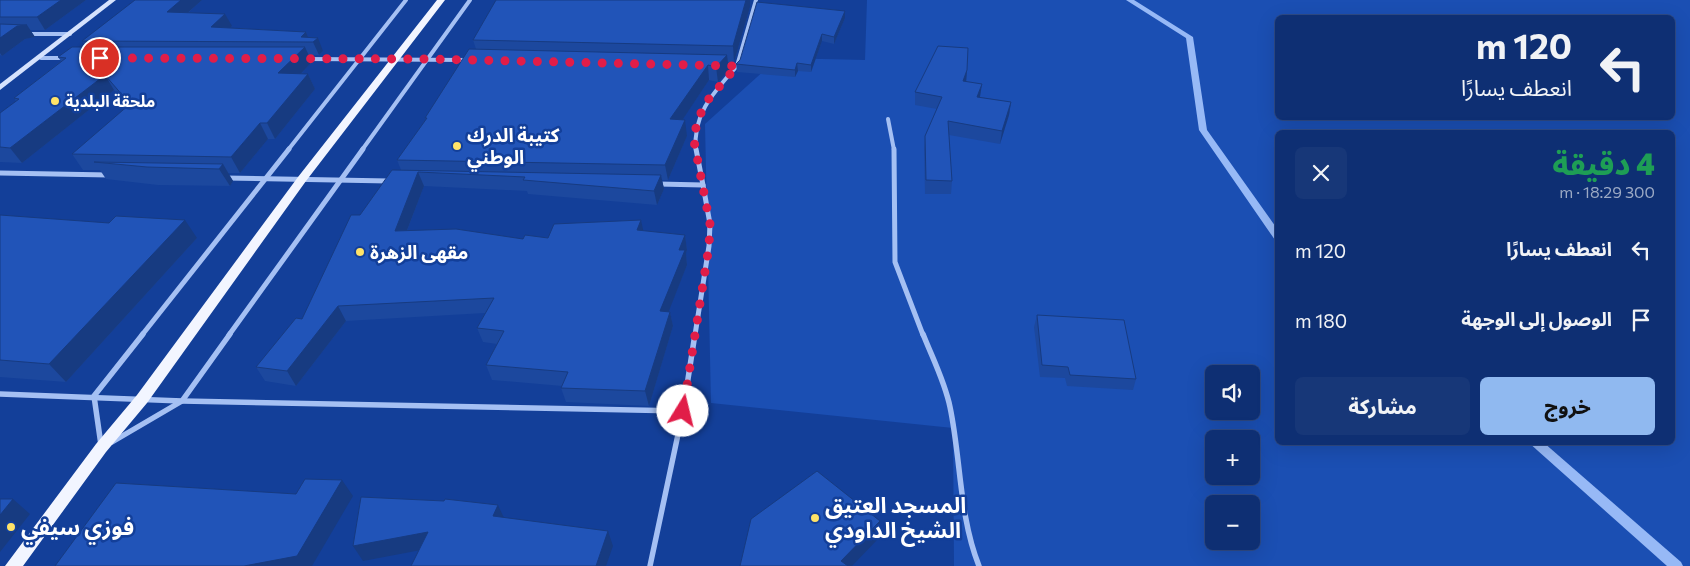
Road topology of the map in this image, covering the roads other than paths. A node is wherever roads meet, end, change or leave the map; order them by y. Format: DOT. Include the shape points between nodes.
graph roads {
  1 [pos="113,0"];
  2 [pos="406,0"];
  3 [pos="440,0"];
  4 [pos="470,0"];
  5 [pos="756,0"];
  6 [pos="18,34"];
  7 [pos="70,34"];
  8 [pos="41,58"];
  9 [pos="70,58"];
  10 [pos="298,59"];
  11 [pos="357,59"];
  12 [pos="396,59"];
  13 [pos="426,59"];
  14 [pos="475,60"];
  15 [pos="717,65"];
  16 [pos="737,66"];
  17 [pos="0,88"];
  18 [pos="888,119"];
  19 [pos="0,173"];
  20 [pos="117,176"];
  21 [pos="215,177"];
  22 [pos="264,178"];
  23 [pos="302,179"];
  24 [pos="340,180"];
  25 [pos="399,181"];
  26 [pos="654,184"];
  27 [pos="703,185"];
  28 [pos="0,394"];
  29 [pos="94,396"];
  30 [pos="142,399"];
  31 [pos="182,401"];
  32 [pos="683,411"];
  33 [pos="101,448"];
  34 [pos="13,566"];
  35 [pos="650,566"];
  36 [pos="979,566"];
  1 -- 7 [label="street"];
  2 -- 11 [label="street"];
  3 -- 12 [label="main road"];
  4 -- 13 [label="street"];
  5 -- 16 [label="street"];
  6 -- 7 [label="street"];
  7 -- 8 [label="street"];
  8 -- 9 [label="street"];
  8 -- 17 [label="street"];
  10 -- 11 [label="street"];
  11 -- 12 [label="street"];
  11 -- 22 [label="street"];
  12 -- 13 [label="street"];
  12 -- 23 [label="main road"];
  13 -- 14 [label="street"];
  13 -- 24 [label="street"];
  15 -- 16 [label="street"];
  16 -- 27 [label="street" via="707,101 697,121 694,141"];
  18 -- 36 [label="street" via="895,155 895,262 950,405 966,514"];
  19 -- 20 [label="street"];
  21 -- 22 [label="street"];
  22 -- 23 [label="street"];
  22 -- 29 [label="street"];
  23 -- 24 [label="street"];
  23 -- 30 [label="main road"];
  24 -- 25 [label="street"];
  24 -- 31 [label="street"];
  26 -- 27 [label="street"];
  27 -- 32 [label="street" via="710,224 709,246"];
  28 -- 29 [label="street"];
  29 -- 30 [label="street"];
  29 -- 33 [label="street"];
  30 -- 31 [label="street"];
  30 -- 33 [label="main road"];
  31 -- 32 [label="street"];
  31 -- 33 [label="street"];
  32 -- 35 [label="street"];
  33 -- 34 [label="main road"];
}
